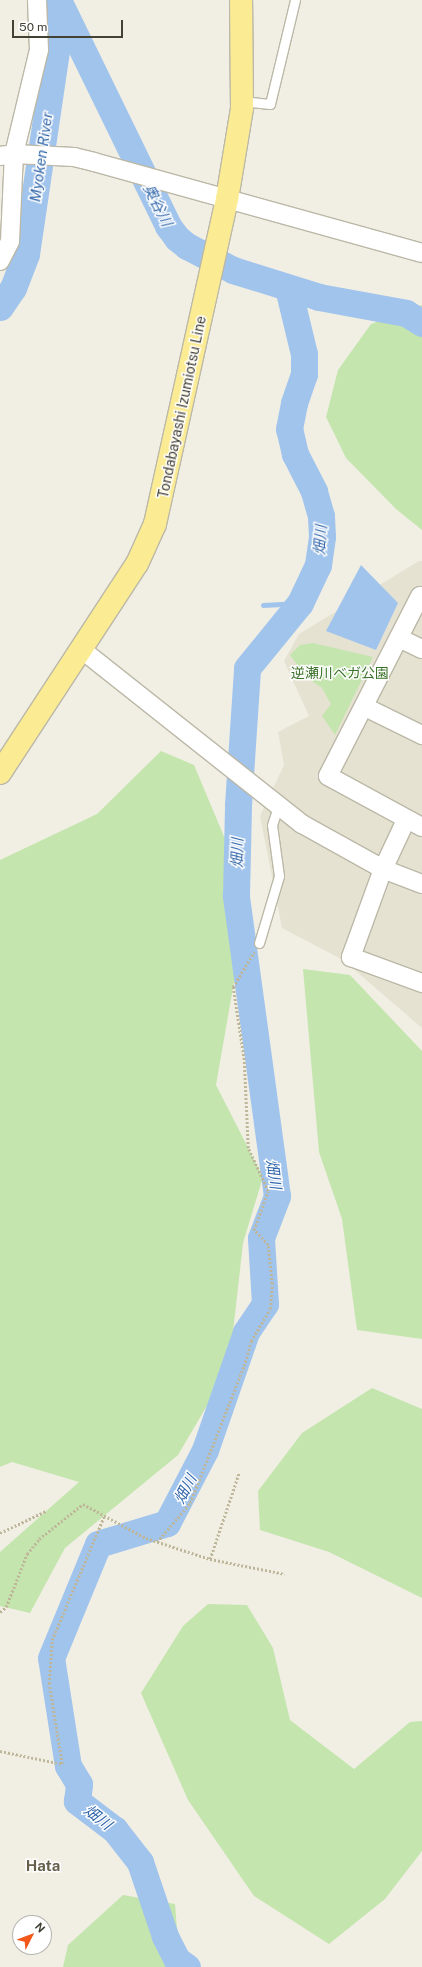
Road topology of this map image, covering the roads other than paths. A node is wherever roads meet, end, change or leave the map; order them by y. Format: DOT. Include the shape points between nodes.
graph roads {
  1 [pos="37,0"];
  2 [pos="241,0"];
  3 [pos="295,0"];
  4 [pos="242,101"];
  5 [pos="7,155"];
  6 [pos="227,199"];
  7 [pos="422,253"];
  8 [pos="0,261"];
  9 [pos="422,597"];
  10 [pos="399,638"];
  11 [pos="82,649"];
  12 [pos="422,649"];
  13 [pos="364,707"];
  14 [pos="422,735"];
  15 [pos="0,773"];
  16 [pos="278,806"];
  17 [pos="414,823"];
  18 [pos="383,869"];
  19 [pos="422,884"];
  20 [pos="259,943"];
  21 [pos="422,982"];
  1 -- 5 [label="street" via="39,50"];
  2 -- 4 [label="main road, Tondabayashi Izumiotsu Line"];
  3 -- 4 [label="lane" via="270,104"];
  4 -- 6 [label="main road, Tondabayashi Izumiotsu Line"];
  5 -- 6 [label="street" via="74,157"];
  5 -- 8 [label="street" via="12,229 10,241"];
  6 -- 7 [label="street"];
  6 -- 11 [label="main road, Tondabayashi Izumiotsu Line" via="168,476 155,524 137,564"];
  9 -- 10 [label="street" via="420,596"];
  10 -- 12 [label="street"];
  10 -- 13 [label="street"];
  11 -- 15 [label="main road, Tondabayashi Izumiotsu Line"];
  11 -- 16 [label="street"];
  13 -- 14 [label="street"];
  13 -- 17 [label="street" via="328,776"];
  16 -- 18 [label="street" via="302,824"];
  16 -- 20 [label="lane" via="272,825 279,876"];
  17 -- 18 [label="street"];
  18 -- 19 [label="street"];
  18 -- 21 [label="street" via="351,957"];
}
